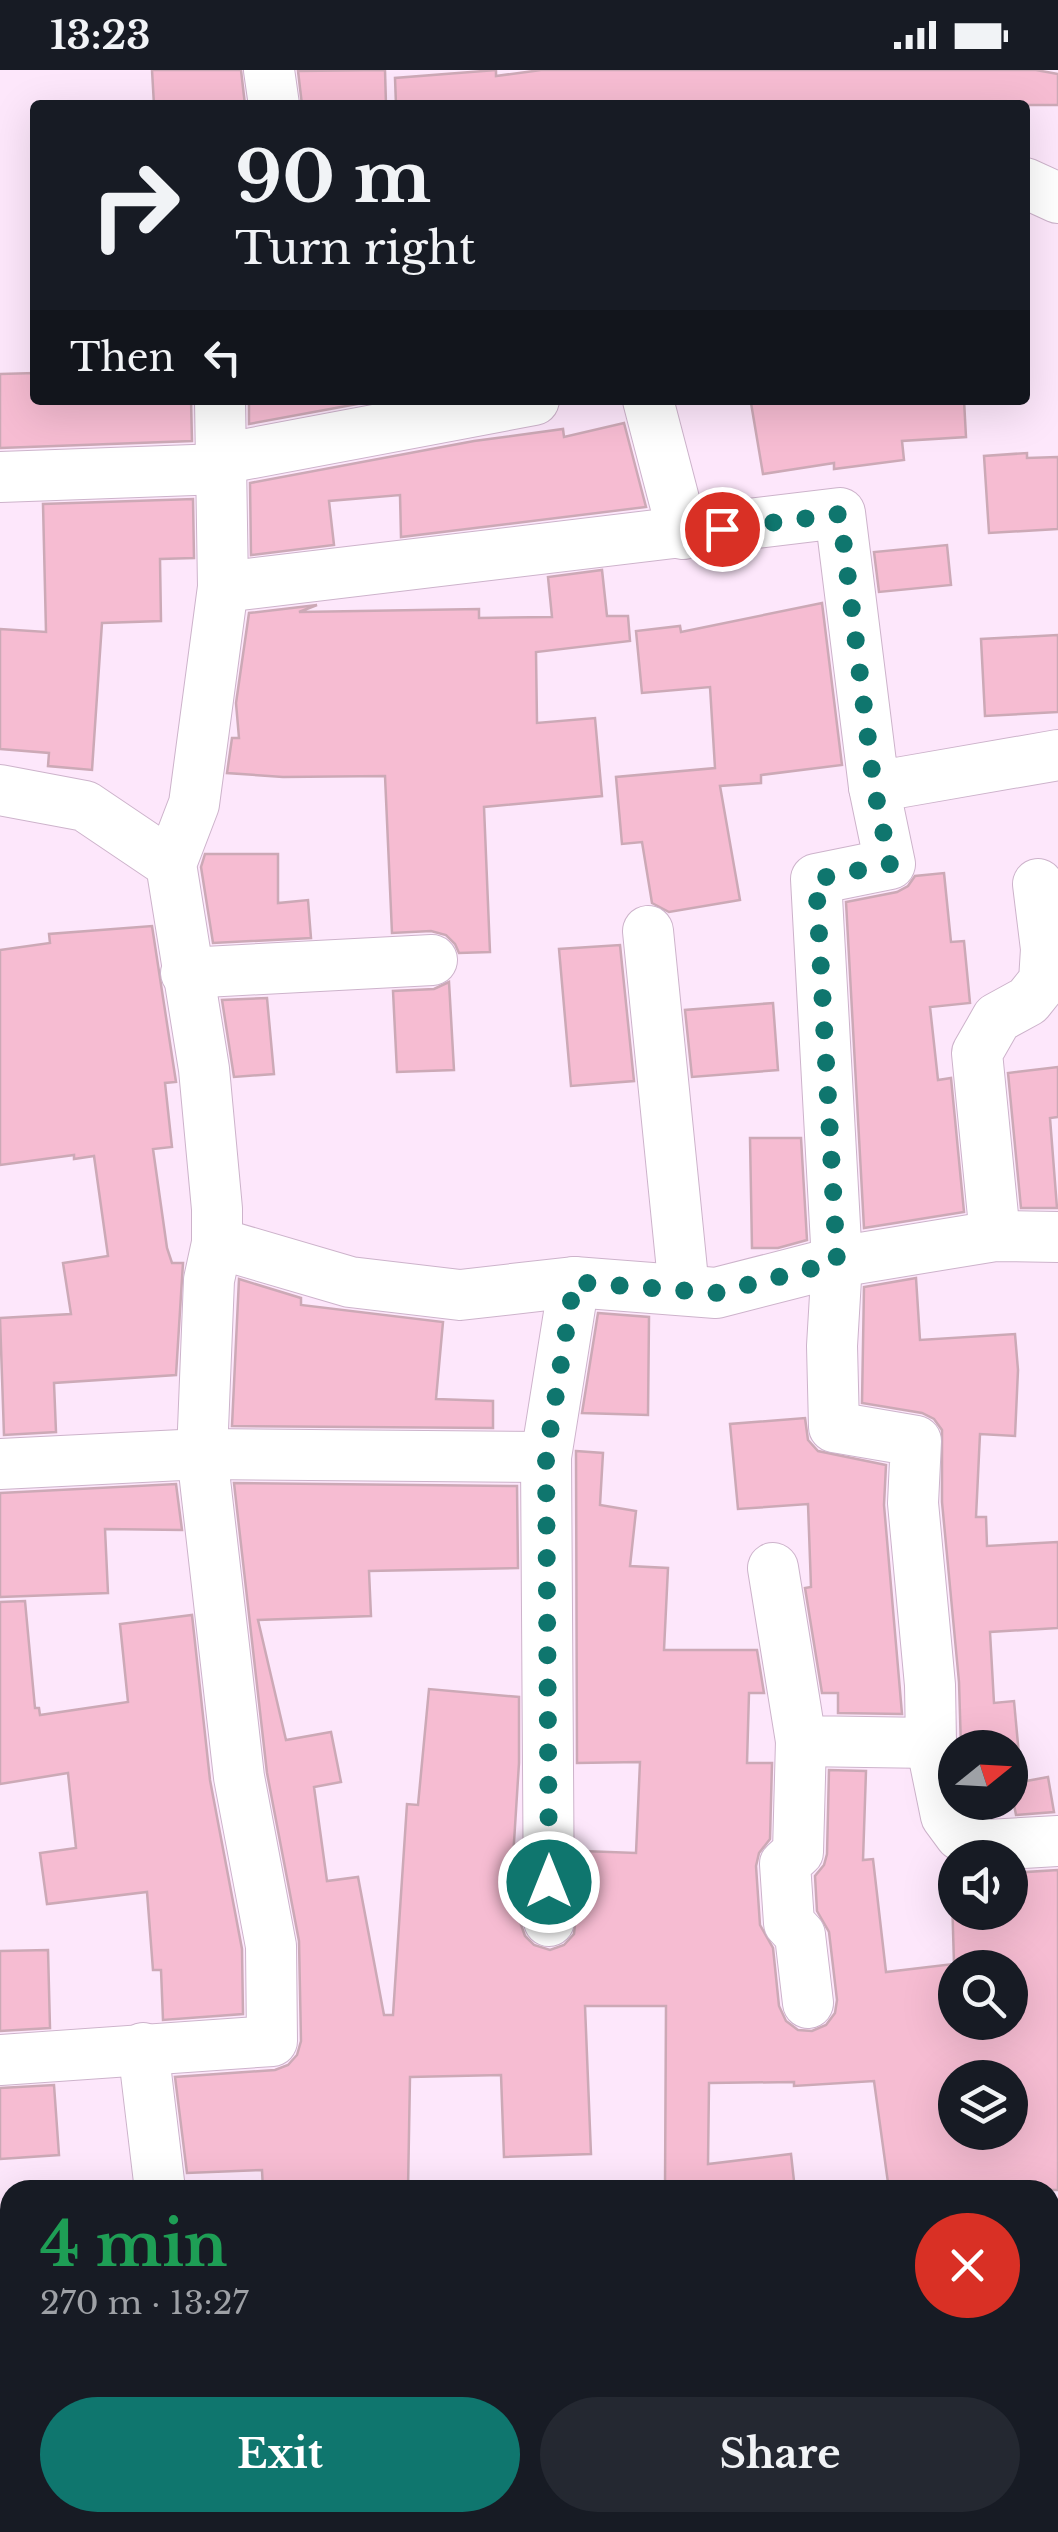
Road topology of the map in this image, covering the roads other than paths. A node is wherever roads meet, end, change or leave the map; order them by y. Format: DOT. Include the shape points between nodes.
graph roads {
  1 [pos="270,70"];
  2 [pos="273,100"];
  3 [pos="1030,185"];
  4 [pos="1058,198"];
  5 [pos="220,405"];
  6 [pos="510,405"];
  7 [pos="649,405"];
  8 [pos="221,464"];
  9 [pos="0,476"];
  10 [pos="682,534"];
  11 [pos="223,587"];
  12 [pos="1058,756"];
  13 [pos="874,787"];
  14 [pos="0,790"];
  15 [pos="170,864"];
  16 [pos="1038,884"];
  17 [pos="648,931"];
  18 [pos="432,960"];
  19 [pos="186,973"];
  20 [pos="995,1236"];
  21 [pos="1058,1238"];
  22 [pos="218,1243"];
  23 [pos="837,1262"];
  24 [pos="574,1282"];
  25 [pos="684,1290"];
  26 [pos="202,1454"];
  27 [pos="546,1457"];
  28 [pos="0,1464"];
  29 [pos="773,1568"];
  30 [pos="802,1741"];
  31 [pos="931,1742"];
  32 [pos="1058,1840"];
  33 [pos="549,1921"];
  34 [pos="808,2002"];
  35 [pos="143,2048"];
  36 [pos="0,2060"];
  37 [pos="159,2180"];
  1 -- 2 [label="street"];
  3 -- 4 [label="street"];
  5 -- 8 [label="street"];
  6 -- 8 [label="street"];
  7 -- 10 [label="street"];
  8 -- 9 [label="street"];
  8 -- 11 [label="street"];
  10 -- 11 [label="street"];
  10 -- 13 [label="street" via="840,514"];
  11 -- 15 [label="street" via="194,804"];
  12 -- 13 [label="street"];
  13 -- 23 [label="street" via="890,864 816,879"];
  14 -- 15 [label="street" via="85,806"];
  15 -- 19 [label="street"];
  16 -- 20 [label="street" via="1044,981 1028,1001 998,1018 977,1053"];
  17 -- 25 [label="street"];
  18 -- 19 [label="street"];
  19 -- 22 [label="street" via="204,1069"];
  20 -- 21 [label="street"];
  20 -- 23 [label="street"];
  22 -- 24 [label="street" via="350,1282 460,1295"];
  22 -- 26 [label="street" via="209,1280"];
  23 -- 25 [label="street" via="716,1293"];
  23 -- 31 [label="street" via="834,1427 916,1440 913,1503"];
  24 -- 25 [label="street"];
  24 -- 27 [label="street"];
  26 -- 27 [label="street"];
  26 -- 28 [label="street"];
  26 -- 35 [label="street" via="239,1778 271,1946 272,2041"];
  27 -- 33 [label="street"];
  29 -- 30 [label="street"];
  30 -- 31 [label="street"];
  30 -- 34 [label="street" via="798,1852 785,1864 789,1924 800,1935"];
  31 -- 32 [label="street" via="939,1794 960,1836 988,1845"];
  35 -- 36 [label="street"];
  35 -- 37 [label="street"];
}
